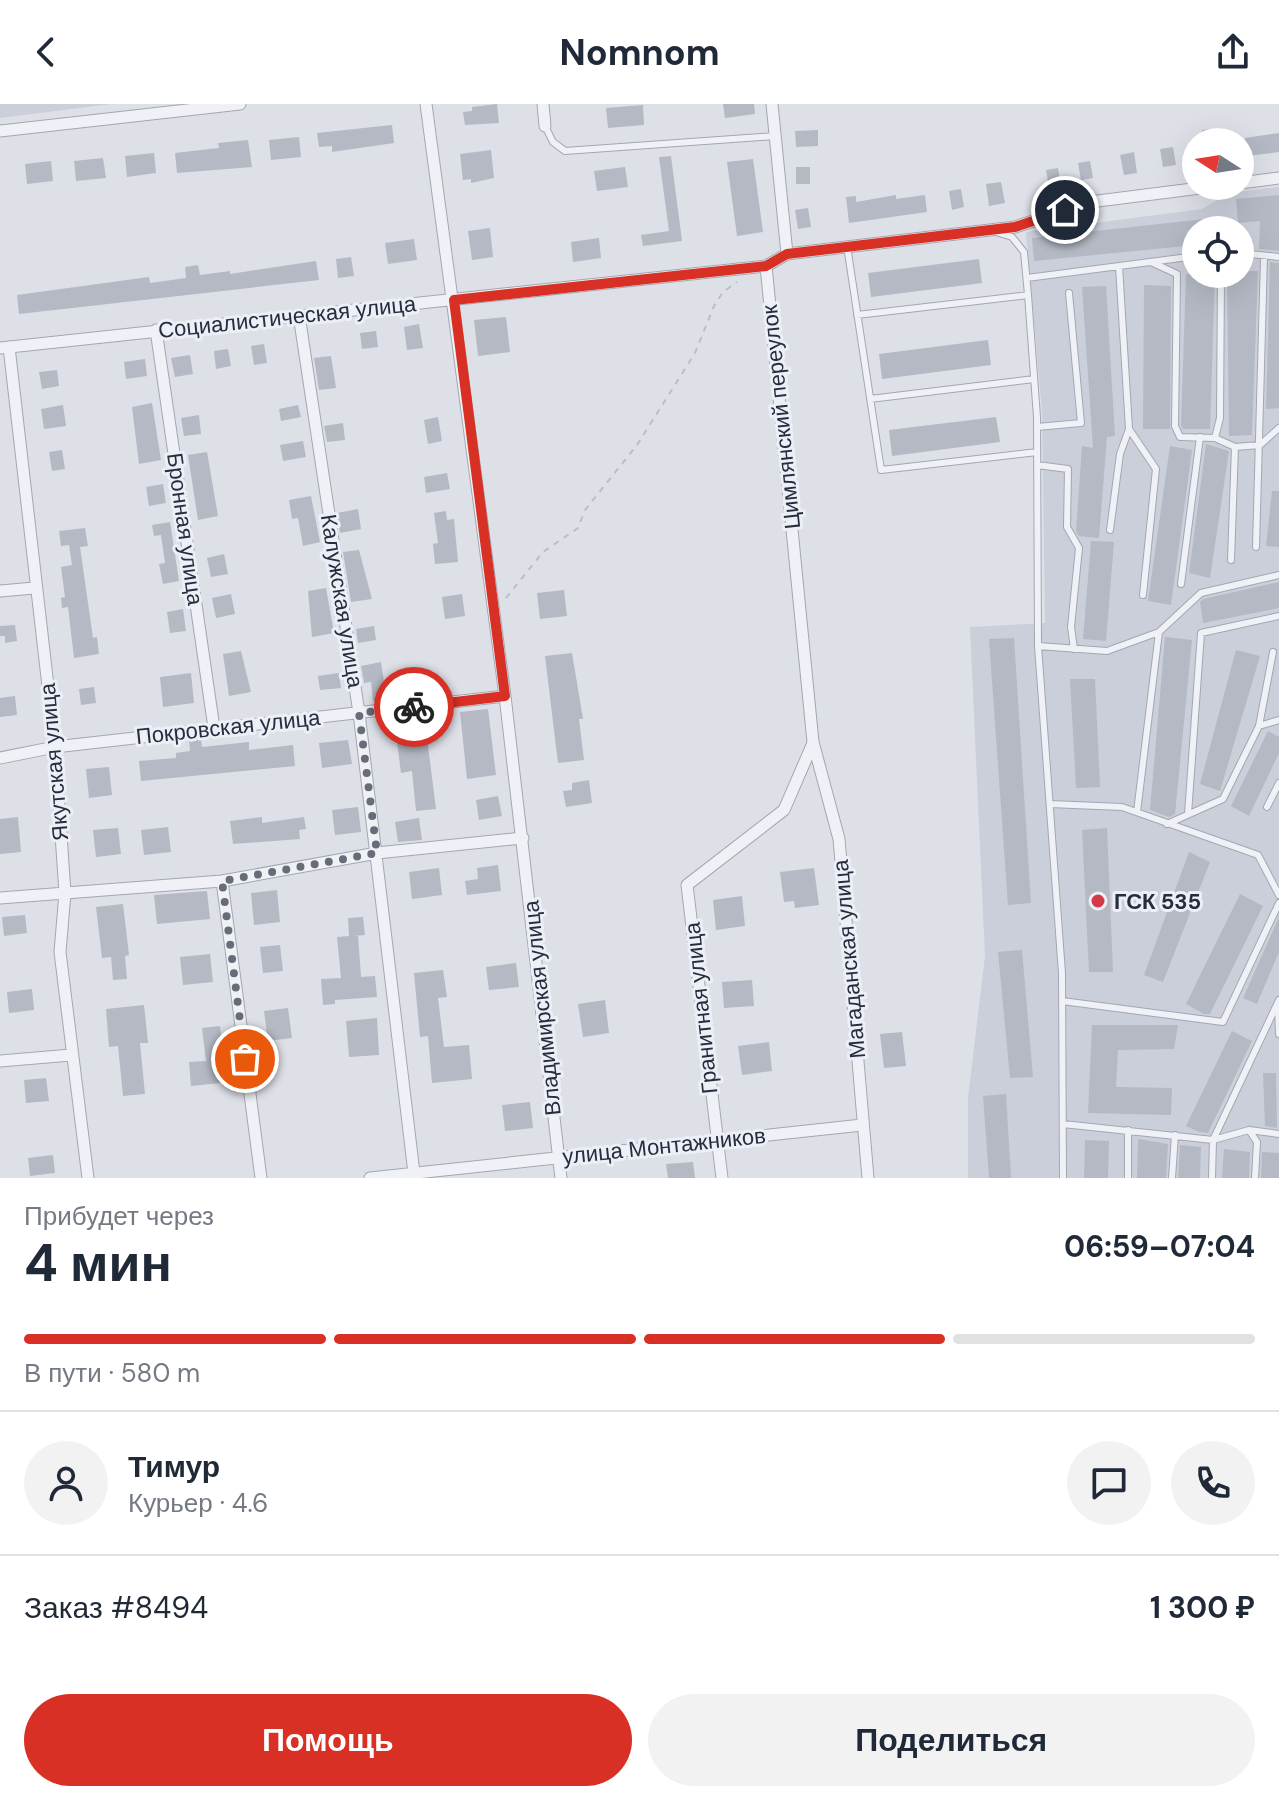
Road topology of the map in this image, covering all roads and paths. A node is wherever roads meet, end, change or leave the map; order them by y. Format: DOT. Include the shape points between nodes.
graph roads {
  1 [pos="240,104"];
  2 [pos="426,104"];
  3 [pos="543,104"];
  4 [pos="772,104"];
  5 [pos="545,126"];
  6 [pos="0,131"];
  7 [pos="775,136"];
  8 [pos="1279,178"];
  9 [pos="1254,181"];
  10 [pos="1182,190"];
  11 [pos="977,230"];
  12 [pos="847,246"];
  13 [pos="787,254"];
  14 [pos="1254,255"];
  15 [pos="1264,257"];
  16 [pos="1279,257"];
  17 [pos="1182,258"];
  18 [pos="1151,262"];
  19 [pos="766,266"];
  20 [pos="1119,266"];
  21 [pos="1027,278"];
  22 [pos="739,280"];
  23 [pos="1221,288"];
  24 [pos="1069,293"];
  25 [pos="1028,295"];
  26 [pos="454,300"];
  27 [pos="299,315"];
  28 [pos="857,315"];
  29 [pos="156,330"];
  30 [pos="4,347"];
  31 [pos="1034,379"];
  32 [pos="870,399"];
  33 [pos="1037,427"];
  34 [pos="1279,428"];
  35 [pos="1129,429"];
  36 [pos="1200,437"];
  37 [pos="1215,438"];
  38 [pos="1260,445"];
  39 [pos="1235,447"];
  40 [pos="1037,452"];
  41 [pos="1037,465"];
  42 [pos="1110,530"];
  43 [pos="1256,547"];
  44 [pos="1231,560"];
  45 [pos="1279,575"];
  46 [pos="1181,584"];
  47 [pos="34,588"];
  48 [pos="0,591"];
  49 [pos="1143,595"];
  50 [pos="504,601"];
  51 [pos="1279,616"];
  52 [pos="1159,632"];
  53 [pos="1038,646"];
  54 [pos="1074,649"];
  55 [pos="1273,652"];
  56 [pos="505,696"];
  57 [pos="359,713"];
  58 [pos="1279,720"];
  59 [pos="1259,726"];
  60 [pos="214,728"];
  61 [pos="813,742"];
  62 [pos="55,747"];
  63 [pos="0,758"];
  64 [pos="1279,783"];
  65 [pos="1050,804"];
  66 [pos="1267,807"];
  67 [pos="1137,812"];
  68 [pos="1188,814"];
  69 [pos="1167,824"];
  70 [pos="523,838"];
  71 [pos="377,853"];
  72 [pos="222,881"];
  73 [pos="65,893"];
  74 [pos="1279,895"];
  75 [pos="0,898"];
  76 [pos="1279,903"];
  77 [pos="1062,1001"];
  78 [pos="1278,1002"];
  79 [pos="1279,1034"];
  80 [pos="71,1055"];
  81 [pos="0,1061"];
  82 [pos="1063,1124"];
  83 [pos="862,1125"];
  84 [pos="1128,1130"];
  85 [pos="1249,1130"];
  86 [pos="1279,1134"];
  87 [pos="1175,1135"];
  88 [pos="716,1140"];
  89 [pos="1213,1140"];
  90 [pos="558,1157"];
  91 [pos="414,1173"];
  92 [pos="88,1178"];
  93 [pos="261,1178"];
  94 [pos="370,1178"];
  95 [pos="561,1178"];
  96 [pos="722,1178"];
  97 [pos="868,1178"];
  98 [pos="1063,1178"];
  99 [pos="1128,1178"];
  100 [pos="1172,1178"];
  101 [pos="1212,1178"];
  102 [pos="1255,1178"];
  1 -- 6 [label="street"];
  2 -- 26 [label="street, Владимирская улица"];
  3 -- 5 [label="street"];
  4 -- 7 [label="street"];
  5 -- 7 [label="lane" via="565,151"];
  7 -- 13 [label="street"];
  8 -- 9 [label="street"];
  10 -- 11 [label="street" via="1090,202 1015,227"];
  11 -- 12 [label="street"];
  11 -- 21 [label="lane" via="1012,237 1024,252"];
  12 -- 13 [label="street"];
  12 -- 28 [label="lane"];
  13 -- 19 [label="street"];
  14 -- 15 [label="lane"];
  15 -- 16 [label="lane"];
  15 -- 38 [label="lane"];
  17 -- 18 [label="lane"];
  18 -- 20 [label="lane"];
  18 -- 36 [label="lane" via="1177,274 1175,426 1180,437"];
  19 -- 26 [label="street, Социалистическая улица"];
  19 -- 61 [label="street, Цимлянский переулок"];
  20 -- 21 [label="lane"];
  20 -- 35 [label="lane"];
  21 -- 25 [label="lane"];
  22 -- 50 [label="path" via="723,292 695,353 637,445 585,510 578,528 543,552"];
  23 -- 37 [label="lane" via="1220,418"];
  24 -- 33 [label="lane" via="1081,423"];
  25 -- 28 [label="lane"];
  25 -- 31 [label="lane"];
  26 -- 27 [label="street, Социалистическая улица"];
  26 -- 56 [label="street, Владимирская улица"];
  27 -- 29 [label="street, Социалистическая улица"];
  27 -- 57 [label="street, Калужская улица"];
  28 -- 32 [label="lane"];
  29 -- 30 [label="street, Социалистическая улица"];
  29 -- 60 [label="street, Бронная улица"];
  30 -- 47 [label="street, Якутская улица"];
  31 -- 32 [label="lane"];
  31 -- 33 [label="lane"];
  32 -- 40 [label="lane" via="881,470"];
  33 -- 40 [label="lane"];
  34 -- 38 [label="lane"];
  35 -- 42 [label="lane" via="1120,454"];
  35 -- 49 [label="lane" via="1156,469"];
  36 -- 37 [label="lane"];
  36 -- 46 [label="lane"];
  37 -- 39 [label="lane"];
  38 -- 39 [label="lane"];
  38 -- 43 [label="lane"];
  39 -- 44 [label="lane"];
  40 -- 41 [label="lane"];
  41 -- 53 [label="lane"];
  41 -- 54 [label="lane" via="1068,469 1067,527 1079,548 1071,627"];
  45 -- 52 [label="lane" via="1201,593"];
  47 -- 48 [label="street"];
  47 -- 62 [label="street, Якутская улица"];
  51 -- 68 [label="lane" via="1201,633"];
  52 -- 54 [label="lane" via="1107,651"];
  52 -- 67 [label="lane"];
  53 -- 54 [label="lane"];
  53 -- 65 [label="lane"];
  55 -- 59 [label="lane"];
  56 -- 57 [label="street, Покровская улица"];
  56 -- 70 [label="street, Владимирская улица"];
  57 -- 60 [label="street, Покровская улица"];
  57 -- 71 [label="street, Калужская улица"];
  58 -- 59 [label="lane"];
  59 -- 68 [label="lane" via="1223,799"];
  60 -- 62 [label="street, Покровская улица"];
  61 -- 83 [label="street, Магаданская улица" via="839,839"];
  61 -- 88 [label="street, Гранитная улица" via="784,810 687,885"];
  62 -- 63 [label="street, Покровская улица"];
  62 -- 73 [label="street, Якутская улица"];
  64 -- 66 [label="lane"];
  65 -- 67 [label="lane"];
  65 -- 77 [label="lane"];
  67 -- 69 [label="lane"];
  68 -- 69 [label="lane"];
  69 -- 74 [label="lane" via="1258,855"];
  70 -- 71 [label="street"];
  70 -- 90 [label="street, Владимирская улица"];
  71 -- 72 [label="street"];
  71 -- 91 [label="street, Калужская улица"];
  72 -- 73 [label="street"];
  72 -- 93 [label="street"];
  73 -- 75 [label="street"];
  73 -- 80 [label="street, Якутская улица" via="60,952"];
  76 -- 77 [label="lane" via="1223,1022"];
  77 -- 82 [label="lane"];
  78 -- 79 [label="lane"];
  78 -- 89 [label="lane"];
  80 -- 81 [label="street"];
  80 -- 92 [label="street, Якутская улица"];
  82 -- 84 [label="lane"];
  82 -- 98 [label="lane"];
  83 -- 88 [label="street, улица Монтажников"];
  83 -- 97 [label="street, Магаданская улица"];
  84 -- 87 [label="lane"];
  84 -- 99 [label="lane"];
  85 -- 86 [label="lane"];
  85 -- 89 [label="lane"];
  85 -- 102 [label="lane" via="1257,1142"];
  87 -- 89 [label="lane"];
  87 -- 100 [label="lane"];
  88 -- 90 [label="street, улица Монтажников"];
  88 -- 96 [label="street, Гранитная улица"];
  89 -- 101 [label="lane"];
  90 -- 91 [label="street, улица Монтажников"];
  90 -- 95 [label="street, Владимирская улица"];
  91 -- 94 [label="street, улица Монтажников"];
}
